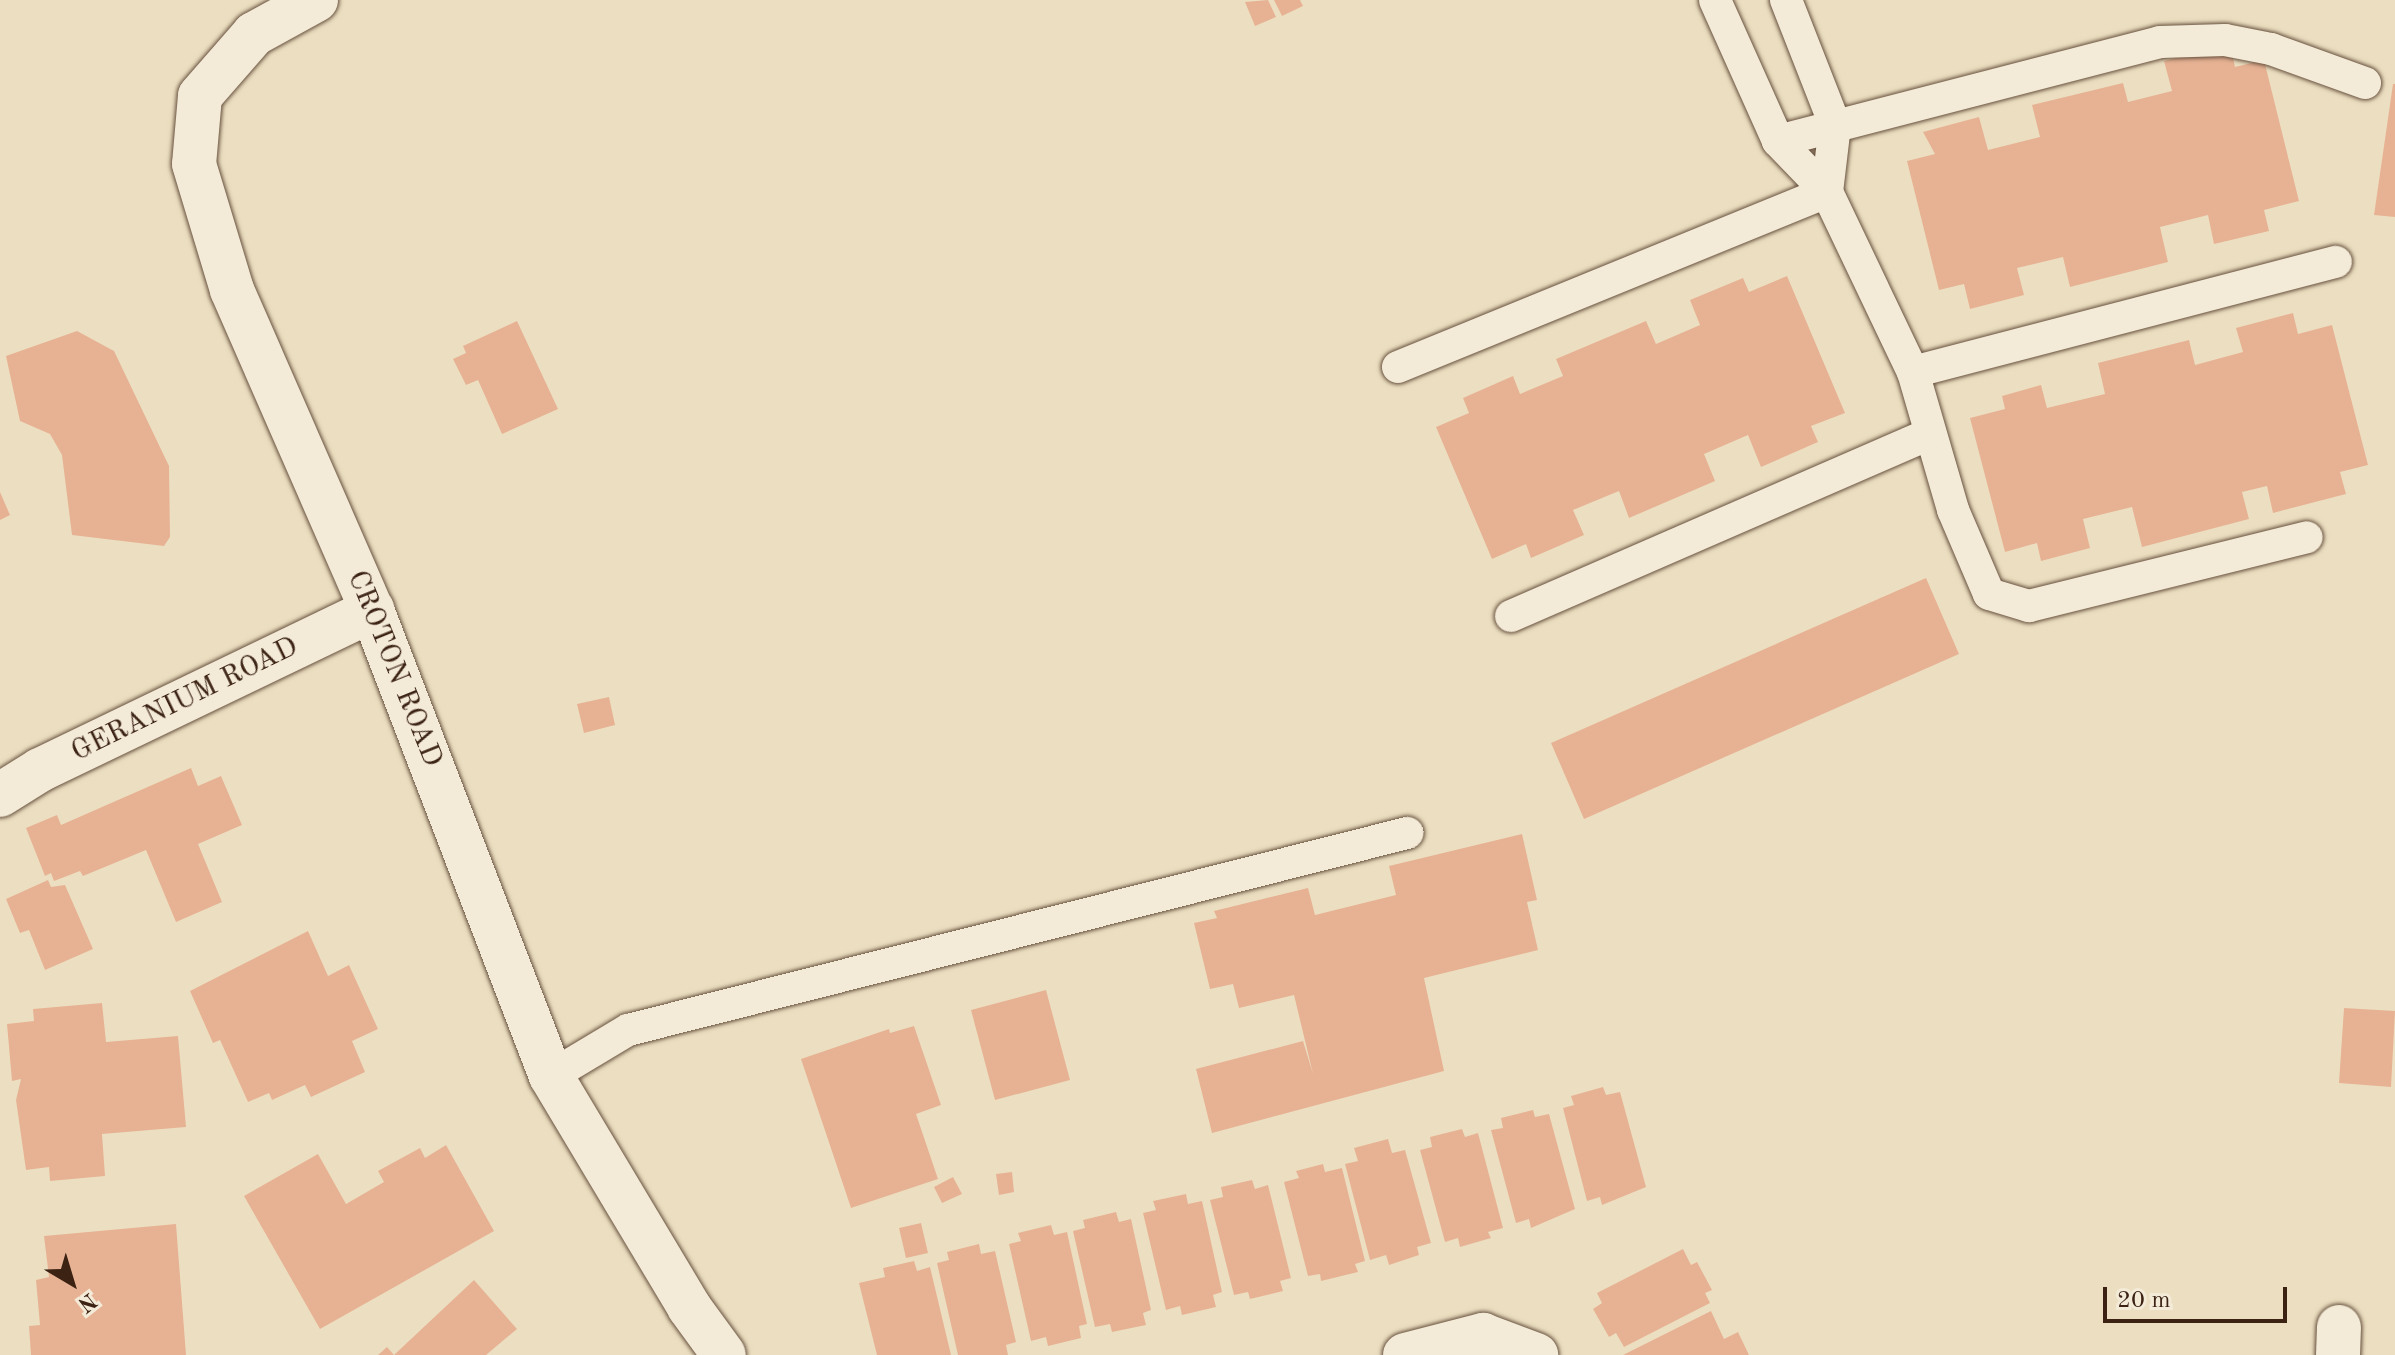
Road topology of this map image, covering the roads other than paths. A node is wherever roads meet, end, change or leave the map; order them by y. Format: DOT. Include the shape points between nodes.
graph roads {
  1 [pos="316,0"];
  2 [pos="1715,0"];
  3 [pos="1786,0"];
  4 [pos="2365,83"];
  5 [pos="1835,125"];
  6 [pos="1778,141"];
  7 [pos="1827,192"];
  8 [pos="2336,262"];
  9 [pos="1398,367"];
  10 [pos="1913,372"];
  11 [pos="1928,435"];
  12 [pos="2307,537"];
  13 [pos="372,610"];
  14 [pos="1511,616"];
  15 [pos="0,795"];
  16 [pos="1407,833"];
  17 [pos="551,1076"];
  18 [pos="724,1355"];
  19 [pos="1405,1355"];
  20 [pos="1536,1355"];
  1 -- 13 [label="street, CROTON ROAD" via="254,34 200,96 194,164 232,290"];
  2 -- 6 [label="lane"];
  3 -- 5 [label="lane"];
  4 -- 5 [label="lane" via="2271,49 2225,40 2160,42"];
  5 -- 6 [label="lane"];
  5 -- 7 [label="lane"];
  6 -- 7 [label="lane"];
  7 -- 9 [label="lane"];
  7 -- 10 [label="lane"];
  8 -- 10 [label="lane"];
  10 -- 11 [label="lane"];
  11 -- 12 [label="lane" via="1989,594 2029,606"];
  11 -- 14 [label="lane"];
  13 -- 15 [label="street, GERANIUM ROAD" via="40,770"];
  13 -- 17 [label="street, CROTON ROAD"];
  16 -- 17 [label="lane" via="628,1030"];
  17 -- 18 [label="street, CROTON ROAD" via="689,1307"];
  19 -- 20 [label="street" via="1483,1335"];
}
